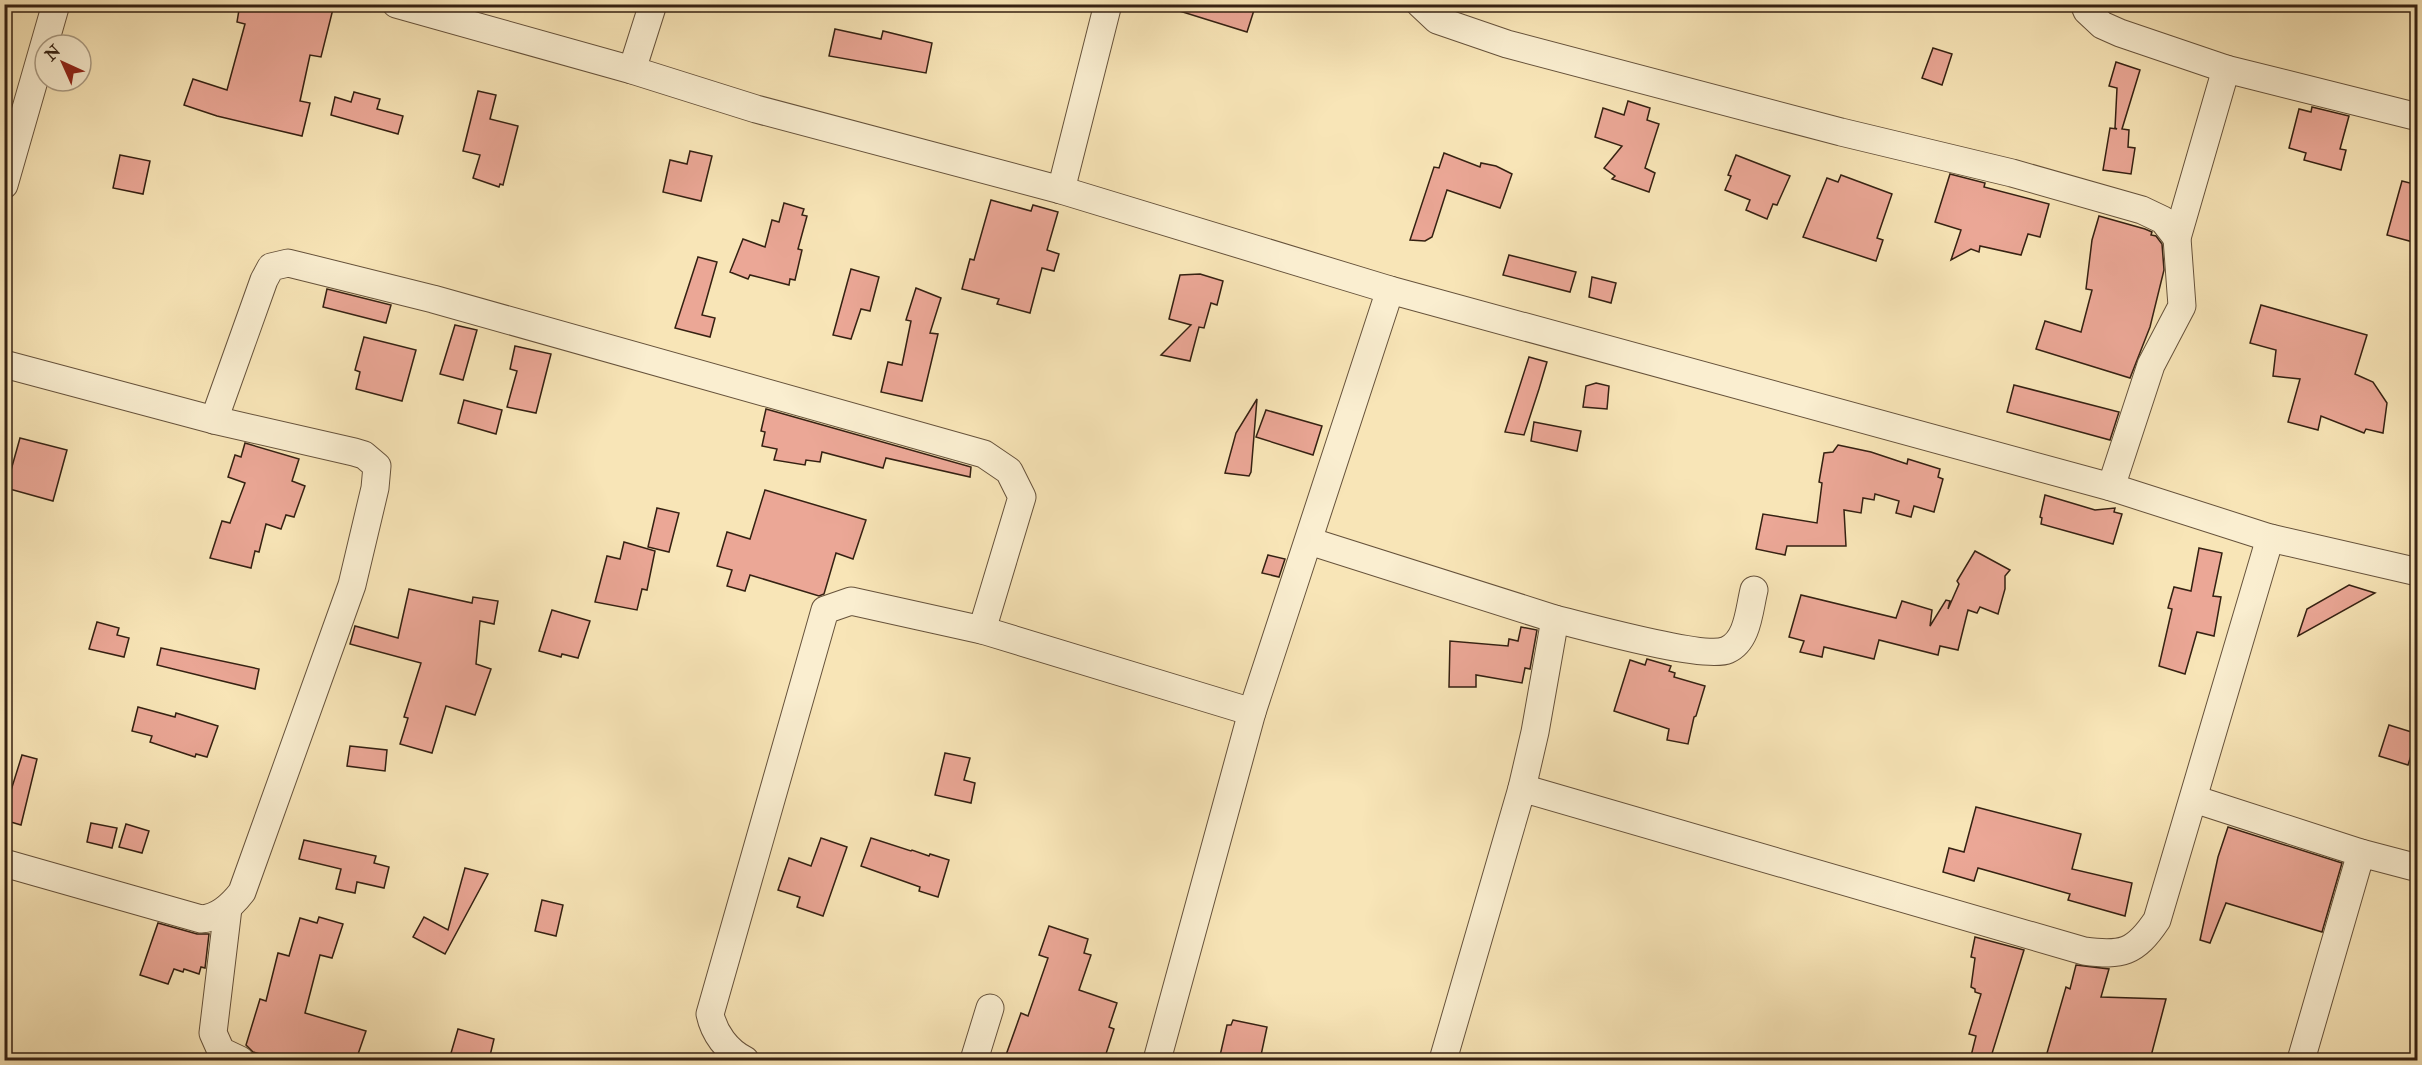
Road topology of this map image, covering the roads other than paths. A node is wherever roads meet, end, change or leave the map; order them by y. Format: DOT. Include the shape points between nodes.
graph roads {
  1 [pos="56,4"];
  2 [pos="396,4"];
  3 [pos="653,4"];
  4 [pos="1108,4"];
  5 [pos="1420,4"];
  6 [pos="2084,4"];
  7 [pos="2226,69"];
  8 [pos="632,70"];
  9 [pos="2418,117"];
  10 [pos="6,177"];
  11 [pos="1061,190"];
  12 [pos="2177,238"];
  13 [pos="1390,290"];
  14 [pos="4,364"];
  15 [pos="214,420"];
  16 [pos="2111,487"];
  17 [pos="2270,538"];
  18 [pos="1309,541"];
  19 [pos="2418,572"];
  20 [pos="1754,590"];
  21 [pos="1555,619"];
  22 [pos="981,630"];
  23 [pos="1252,712"];
  24 [pos="1522,788"];
  25 [pos="2194,799"];
  26 [pos="2361,853"];
  27 [pos="4,863"];
  28 [pos="2418,868"];
  29 [pos="228,908"];
  30 [pos="990,1008"];
  31 [pos="240,1060"];
  32 [pos="745,1060"];
  33 [pos="974,1060"];
  34 [pos="1157,1060"];
  35 [pos="1443,1060"];
  36 [pos="2301,1060"];
  1 -- 10 [label="street"];
  2 -- 8 [label="street"];
  3 -- 8 [label="street"];
  4 -- 11 [label="street"];
  5 -- 12 [label="street" via="1437,20 1507,44 2142,210 2163,220"];
  6 -- 7 [label="street" via="2102,25"];
  7 -- 9 [label="street"];
  7 -- 12 [label="street"];
  8 -- 11 [label="street" via="756,109"];
  11 -- 13 [label="street"];
  12 -- 16 [label="street" via="2182,306 2151,365"];
  13 -- 16 [label="street"];
  13 -- 18 [label="street"];
  14 -- 15 [label="street"];
  15 -- 22 [label="street" via="271,267 288,263 433,299 984,454 1010,471 1022,498"];
  15 -- 29 [label="street" via="354,452 377,466 352,585 242,891"];
  16 -- 17 [label="street"];
  17 -- 19 [label="street"];
  17 -- 25 [label="street"];
  18 -- 21 [label="street"];
  18 -- 23 [label="street"];
  20 -- 21 [label="street" via="1743,635 1727,650 1709,653"];
  21 -- 24 [label="street"];
  22 -- 23 [label="street"];
  22 -- 32 [label="street" via="851,601 825,610 710,1014 713,1028 724,1044"];
  23 -- 34 [label="street"];
  24 -- 25 [label="street" via="2111,955 2135,946 2157,920"];
  24 -- 35 [label="street"];
  25 -- 26 [label="street"];
  26 -- 28 [label="street"];
  26 -- 36 [label="street"];
  27 -- 29 [label="street" via="201,919"];
  29 -- 31 [label="street" via="213,1034 221,1051"];
  30 -- 33 [label="street"];
}
